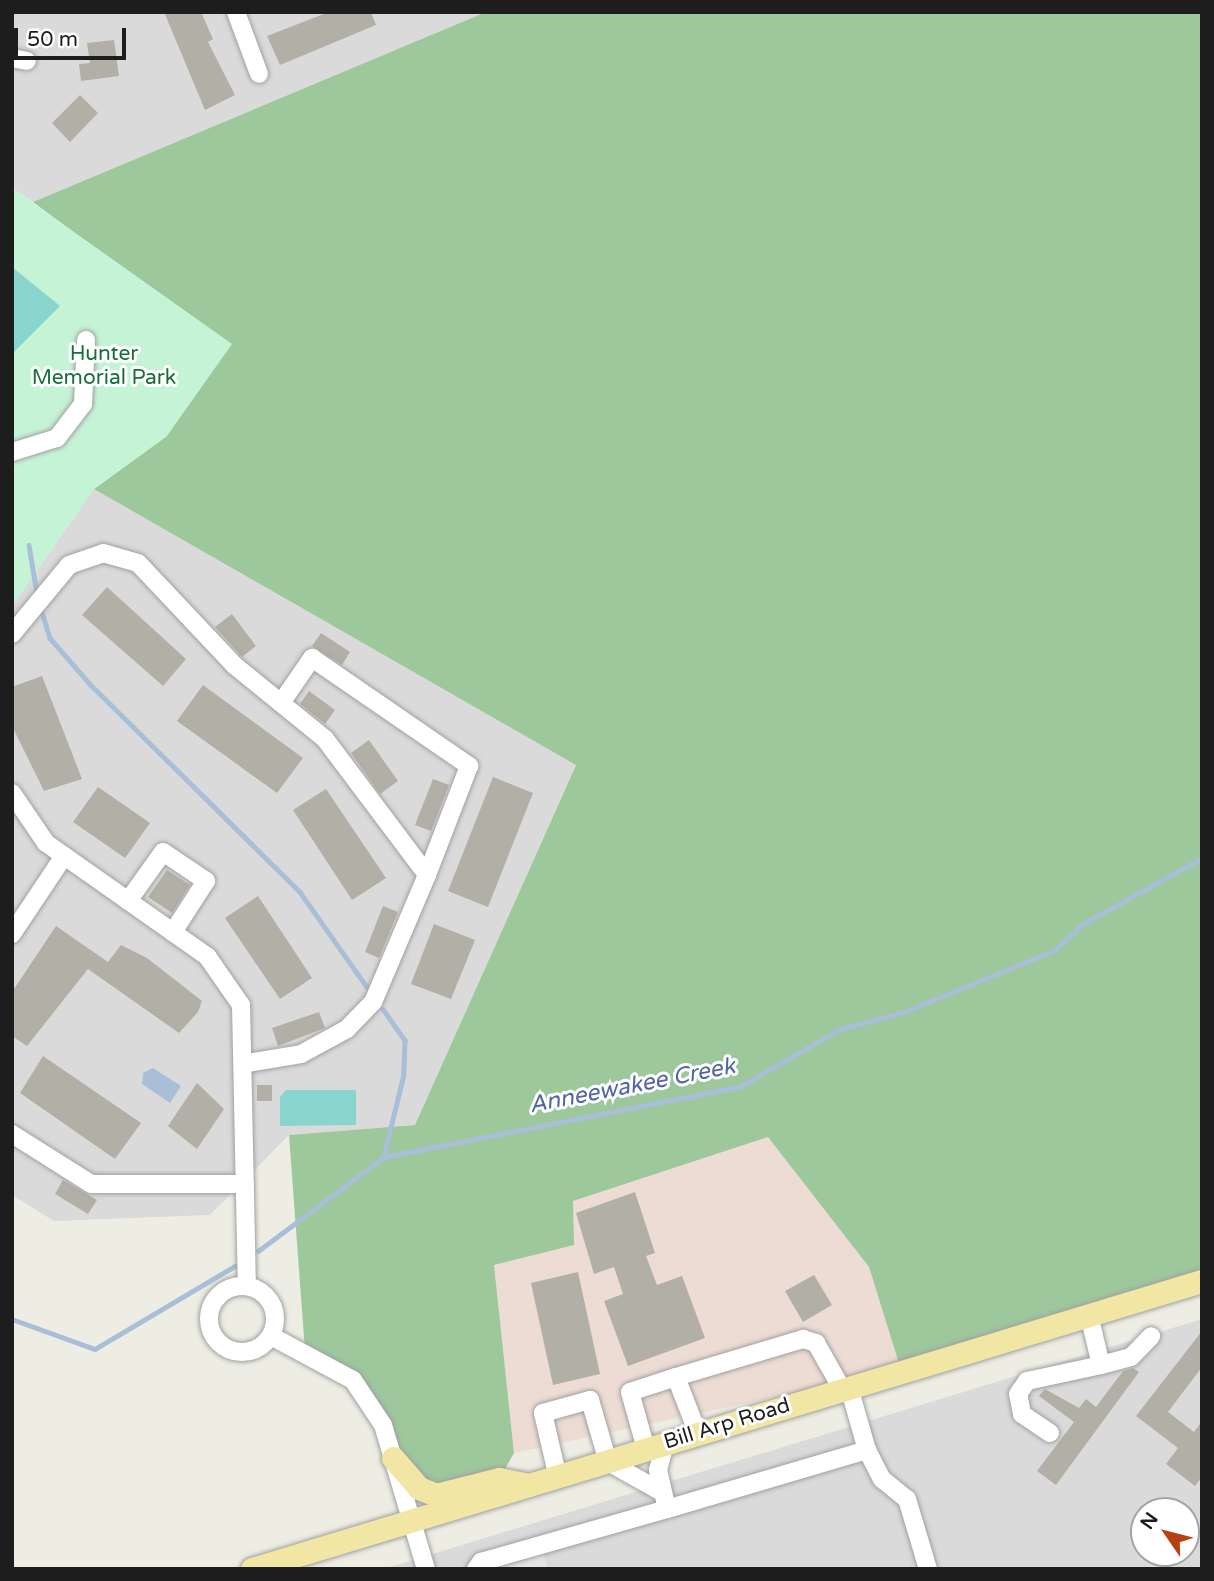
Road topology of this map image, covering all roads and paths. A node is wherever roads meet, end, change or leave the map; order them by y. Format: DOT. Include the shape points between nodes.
graph roads {
  1 [pos="238,13"];
  2 [pos="259,74"];
  3 [pos="86,340"];
  4 [pos="12,452"];
  5 [pos="12,634"];
  6 [pos="281,703"];
  7 [pos="12,793"];
  8 [pos="64,856"];
  9 [pos="427,875"];
  10 [pos="128,901"];
  11 [pos="173,932"];
  12 [pos="12,934"];
  13 [pos="247,1063"];
  14 [pos="12,1134"];
  15 [pos="245,1184"];
  16 [pos="247,1284"];
  17 [pos="1198,1288"];
  18 [pos="1089,1315"];
  19 [pos="271,1336"];
  20 [pos="1151,1336"];
  21 [pos="1101,1365"];
  22 [pos="676,1377"];
  23 [pos="845,1388"];
  24 [pos="1050,1433"];
  25 [pos="698,1434"];
  26 [pos="656,1446"];
  27 [pos="867,1450"];
  28 [pos="393,1458"];
  29 [pos="608,1462"];
  30 [pos="558,1478"];
  31 [pos="533,1486"];
  32 [pos="660,1492"];
  33 [pos="667,1509"];
  34 [pos="413,1521"];
  35 [pos="252,1569"];
  36 [pos="426,1569"];
  37 [pos="476,1569"];
  38 [pos="928,1569"];
  1 -- 2 [label="street"];
  3 -- 4 [label="street" via="83,404 57,438"];
  5 -- 6 [label="street" via="69,565 103,553 138,563 234,665"];
  6 -- 9 [label="street" via="325,739"];
  6 -- 9 [label="street" via="313,658 469,766"];
  7 -- 8 [label="street" via="46,843"];
  8 -- 10 [label="street"];
  8 -- 12 [label="street"];
  9 -- 13 [label="street" via="365,1011 347,1029 301,1054"];
  10 -- 11 [label="street"];
  10 -- 11 [label="street" via="163,852 206,881"];
  11 -- 13 [label="street" via="207,956 241,1005"];
  13 -- 15 [label="street"];
  14 -- 15 [label="street" via="91,1184 144,1188"];
  15 -- 16 [label="street"];
  16 -- 19 [label="street" via="270,1300"];
  16 -- 19 [label="street" via="233,1285 209,1312 215,1341 249,1353"];
  17 -- 18 [label="main road, Bill Arp Road"];
  18 -- 21 [label="street"];
  18 -- 23 [label="main road, Bill Arp Road"];
  19 -- 28 [label="street" via="353,1380 383,1424"];
  20 -- 21 [label="street" via="1131,1357"];
  21 -- 24 [label="street" via="1027,1381 1018,1394 1022,1414"];
  22 -- 23 [label="street" via="803,1339 816,1343"];
  22 -- 25 [label="street"];
  22 -- 26 [label="street" via="630,1392"];
  23 -- 25 [label="main road, Bill Arp Road"];
  23 -- 27 [label="street"];
  25 -- 26 [label="main road, Bill Arp Road"];
  26 -- 29 [label="main road, Bill Arp Road"];
  26 -- 32 [label="street"];
  27 -- 33 [label="street"];
  27 -- 38 [label="street" via="882,1479 907,1499"];
  28 -- 31 [label="main road" via="419,1488 436,1495 499,1479"];
  28 -- 34 [label="street"];
  29 -- 30 [label="main road, Bill Arp Road"];
  29 -- 30 [label="street" via="590,1400 543,1413"];
  29 -- 32 [label="street"];
  30 -- 31 [label="main road, Bill Arp Road"];
  31 -- 34 [label="main road, Bill Arp Road"];
  32 -- 33 [label="street"];
  33 -- 37 [label="street" via="481,1562"];
  34 -- 35 [label="main road, Bill Arp Road"];
  34 -- 36 [label="street"];
}
